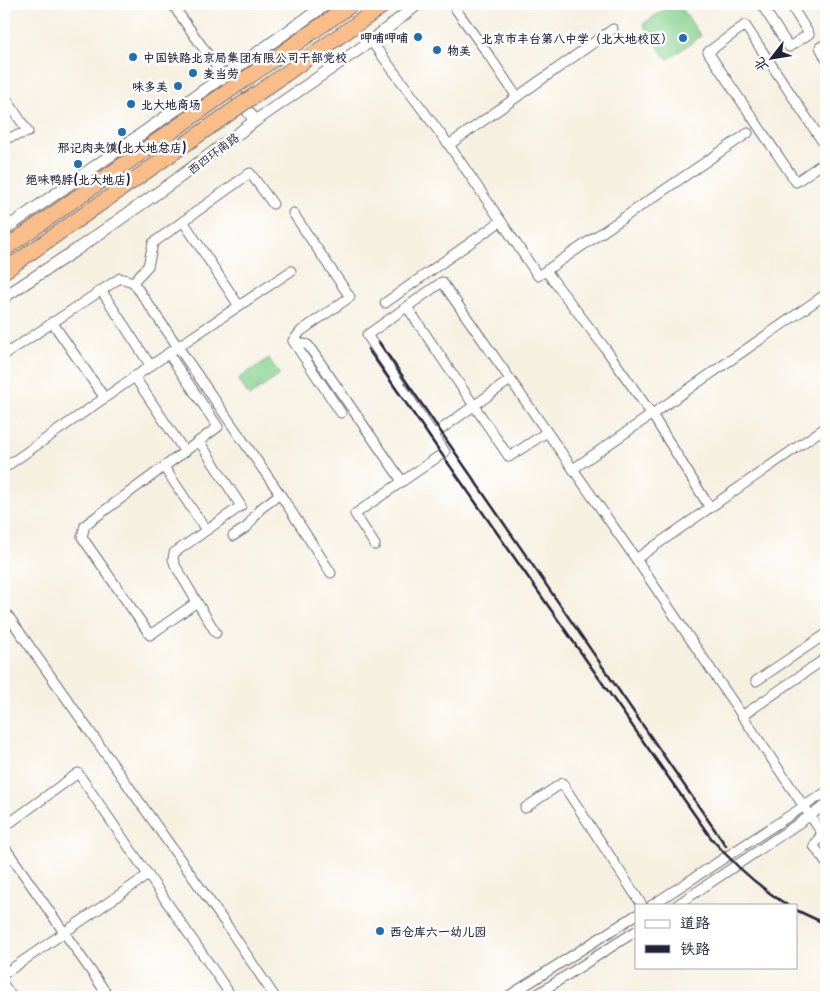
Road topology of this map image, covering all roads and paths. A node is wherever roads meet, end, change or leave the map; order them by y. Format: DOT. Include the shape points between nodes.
graph roads {
  1 [pos="172,4"];
  2 [pos="327,4"];
  3 [pos="352,4"];
  4 [pos="385,4"];
  5 [pos="418,4"];
  6 [pos="452,4"];
  7 [pos="761,4"];
  8 [pos="790,4"];
  9 [pos="613,29"];
  10 [pos="371,41"];
  11 [pos="826,44"];
  12 [pos="826,59"];
  13 [pos="223,76"];
  14 [pos="4,94"];
  15 [pos="517,97"];
  16 [pos="255,121"];
  17 [pos="748,133"];
  18 [pos="4,139"];
  19 [pos="448,145"];
  20 [pos="826,147"];
  21 [pos="826,161"];
  22 [pos="273,204"];
  23 [pos="293,213"];
  24 [pos="183,221"];
  25 [pos="501,221"];
  26 [pos="4,230"];
  27 [pos="4,249"];
  28 [pos="4,271"];
  29 [pos="291,271"];
  30 [pos="546,271"];
  31 [pos="133,282"];
  32 [pos="102,290"];
  33 [pos="826,294"];
  34 [pos="4,297"];
  35 [pos="385,303"];
  36 [pos="239,306"];
  37 [pos="407,307"];
  38 [pos="52,322"];
  39 [pos="293,341"];
  40 [pos="178,346"];
  41 [pos="168,353"];
  42 [pos="4,355"];
  43 [pos="150,365"];
  44 [pos="134,376"];
  45 [pos="510,380"];
  46 [pos="104,397"];
  47 [pos="475,406"];
  48 [pos="341,413"];
  49 [pos="652,414"];
  50 [pos="826,427"];
  51 [pos="547,432"];
  52 [pos="433,434"];
  53 [pos="199,441"];
  54 [pos="185,452"];
  55 [pos="164,467"];
  56 [pos="4,468"];
  57 [pos="572,469"];
  58 [pos="402,481"];
  59 [pos="280,494"];
  60 [pos="710,508"];
  61 [pos="206,530"];
  62 [pos="233,536"];
  63 [pos="375,545"];
  64 [pos="636,559"];
  65 [pos="331,573"];
  66 [pos="197,602"];
  67 [pos="4,610"];
  68 [pos="216,633"];
  69 [pos="826,634"];
  70 [pos="826,658"];
  71 [pos="756,681"];
  72 [pos="742,716"];
  73 [pos="826,792"];
  74 [pos="826,805"];
  75 [pos="525,808"];
  76 [pos="804,808"];
  77 [pos="810,816"];
  78 [pos="4,827"];
  79 [pos="825,834"];
  80 [pos="4,846"];
  81 [pos="826,863"];
  82 [pos="148,875"];
  83 [pos="641,904"];
  84 [pos="654,904"];
  85 [pos="678,904"];
  86 [pos="635,916"];
  87 [pos="635,932"];
  88 [pos="64,933"];
  89 [pos="4,974"];
  90 [pos="4,985"];
  91 [pos="12,997"];
  92 [pos="109,997"];
  93 [pos="232,997"];
  94 [pos="275,997"];
  95 [pos="508,997"];
  96 [pos="533,997"];
  1 -- 13 [label="street"];
  2 -- 13 [label="street"];
  3 -- 27 [label="highway, bridge"];
  4 -- 28 [label="highway, 西四环南路, bridge"];
  5 -- 10 [label="street, 西四环南路"];
  6 -- 15 [label="street"];
  7 -- 8 [label="street" via="789,47 809,34"];
  9 -- 15 [label="street"];
  10 -- 16 [label="street, 西四环南路"];
  10 -- 19 [label="street"];
  11 -- 12 [label="street" via="820,48"];
  13 -- 16 [label="street"];
  13 -- 26 [label="street"];
  14 -- 18 [label="street" via="28,132"];
  15 -- 19 [label="street"];
  16 -- 34 [label="street, 西四环南路" via="173,182"];
  17 -- 30 [label="street"];
  19 -- 25 [label="street"];
  20 -- 21 [label="street" via="745,25 708,52 796,182"];
  22 -- 24 [label="street" via="250,173"];
  23 -- 39 [label="street" via="350,297"];
  24 -- 31 [label="street" via="154,243 148,266"];
  24 -- 36 [label="street"];
  25 -- 30 [label="street" via="538,276"];
  25 -- 35 [label="street"];
  29 -- 36 [label="street"];
  30 -- 49 [label="street"];
  31 -- 32 [label="street" via="120,278"];
  31 -- 40 [label="street"];
  32 -- 38 [label="street"];
  32 -- 43 [label="street"];
  33 -- 49 [label="street"];
  36 -- 40 [label="street"];
  37 -- 45 [label="street" via="442,282"];
  37 -- 47 [label="street"];
  37 -- 52 [label="street" via="367,335"];
  38 -- 42 [label="street"];
  38 -- 46 [label="street"];
  39 -- 48 [label="street"];
  39 -- 58 [label="street" via="308,345"];
  40 -- 41 [label="street"];
  40 -- 59 [label="street"];
  41 -- 43 [label="street"];
  41 -- 53 [label="street" via="218,427"];
  43 -- 44 [label="street"];
  44 -- 46 [label="street"];
  44 -- 54 [label="street"];
  45 -- 47 [label="street"];
  45 -- 51 [label="street"];
  46 -- 56 [label="street"];
  47 -- 51 [label="street" via="509,457"];
  47 -- 52 [label="street"];
  49 -- 57 [label="street"];
  49 -- 60 [label="street"];
  50 -- 60 [label="street"];
  51 -- 57 [label="street"];
  52 -- 58 [label="street" via="445,452"];
  53 -- 54 [label="street"];
  53 -- 61 [label="street" via="241,506"];
  54 -- 55 [label="street"];
  55 -- 61 [label="street"];
  55 -- 66 [label="street" via="85,526 82,537 150,635"];
  57 -- 64 [label="street"];
  58 -- 63 [label="street" via="355,514"];
  59 -- 62 [label="street" via="260,510 247,527"];
  59 -- 65 [label="street"];
  60 -- 64 [label="street"];
  61 -- 66 [label="street" via="174,553 173,559"];
  64 -- 72 [label="street"];
  66 -- 68 [label="street"];
  67 -- 94 [label="street"];
  69 -- 71 [label="street"];
  70 -- 72 [label="street"];
  72 -- 76 [label="street"];
  73 -- 76 [label="street"];
  74 -- 77 [label="street"];
  75 -- 83 [label="street" via="562,783"];
  76 -- 77 [label="street"];
  76 -- 84 [label="street"];
  77 -- 79 [label="street"];
  77 -- 85 [label="street"];
  78 -- 82 [label="street" via="78,773"];
  79 -- 81 [label="street" via="814,846"];
  80 -- 88 [label="street"];
  82 -- 88 [label="street"];
  82 -- 93 [label="street"];
  86 -- 95 [label="street"];
  87 -- 96 [label="street"];
  88 -- 89 [label="street"];
  88 -- 92 [label="street"];
  90 -- 91 [label="street"];
}
